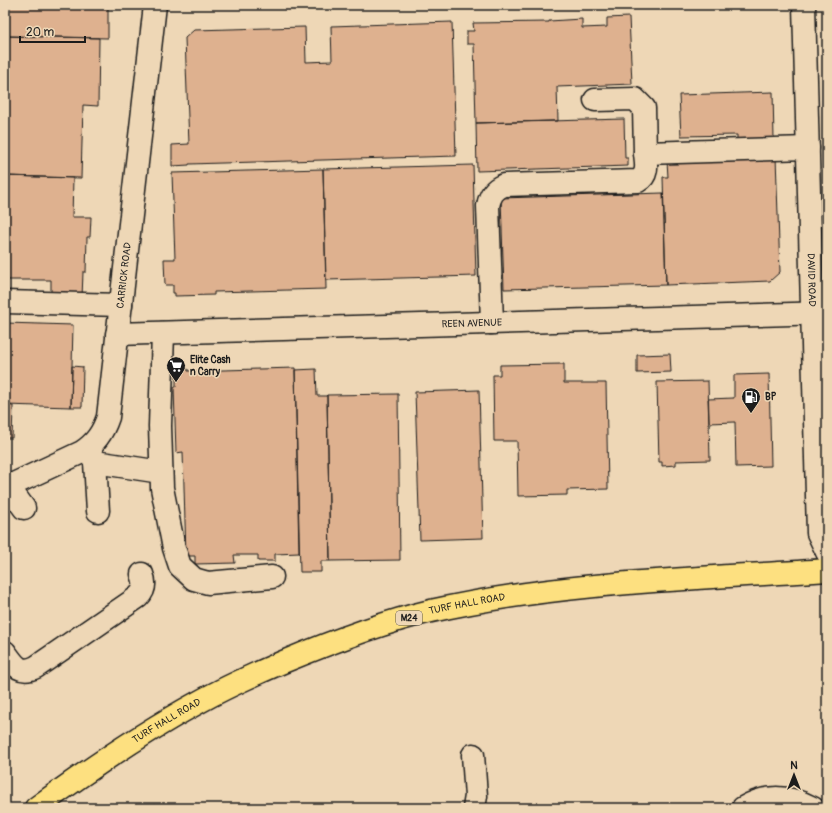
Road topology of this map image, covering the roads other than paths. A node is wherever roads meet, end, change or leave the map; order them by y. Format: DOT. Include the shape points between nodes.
graph roads {
  1 [pos="155,5"];
  2 [pos="804,5"];
  3 [pos="595,100"];
  4 [pos="808,148"];
  5 [pos="645,153"];
  6 [pos="5,302"];
  7 [pos="121,304"];
  8 [pos="820,314"];
  9 [pos="492,323"];
  10 [pos="163,333"];
  11 [pos="117,334"];
  12 [pos="92,455"];
  13 [pos="161,472"];
  14 [pos="7,487"];
  15 [pos="24,508"];
  16 [pos="98,511"];
  17 [pos="827,552"];
  18 [pos="827,570"];
  19 [pos="142,574"];
  20 [pos="272,577"];
  21 [pos="5,652"];
  22 [pos="474,756"];
  23 [pos="36,808"];
  24 [pos="474,808"];
  25 [pos="743,808"];
  26 [pos="813,808"];
  1 -- 7 [label="street, CARRICK ROAD"];
  2 -- 4 [label="street, DAVID ROAD"];
  3 -- 5 [label="street" via="634,99 644,108"];
  4 -- 5 [label="street"];
  4 -- 8 [label="street, DAVID ROAD"];
  5 -- 9 [label="street" via="646,171 638,181 504,185 493,192 488,206"];
  6 -- 7 [label="street"];
  7 -- 11 [label="street, CARRICK ROAD"];
  8 -- 9 [label="street, REEN AVENUE"];
  8 -- 17 [label="street, DAVID ROAD" via="818,533"];
  9 -- 10 [label="street, REEN AVENUE"];
  10 -- 11 [label="street, REEN AVENUE"];
  10 -- 13 [label="street"];
  11 -- 12 [label="street, CARRICK ROAD" via="108,417"];
  12 -- 13 [label="street"];
  12 -- 14 [label="street, CARRICK ROAD" via="82,452"];
  12 -- 16 [label="street"];
  13 -- 20 [label="street" via="164,504 174,548 184,571 194,579 208,583"];
  14 -- 15 [label="street"];
  18 -- 23 [label="main road, TURF HALL ROAD / M24" via="565,589 497,598 374,627 321,646 199,701 145,733"];
  19 -- 21 [label="street" via="145,587 138,597 36,667 30,670 18,668"];
  22 -- 24 [label="street"];
  25 -- 26 [label="street" via="764,799 777,797"];
}
